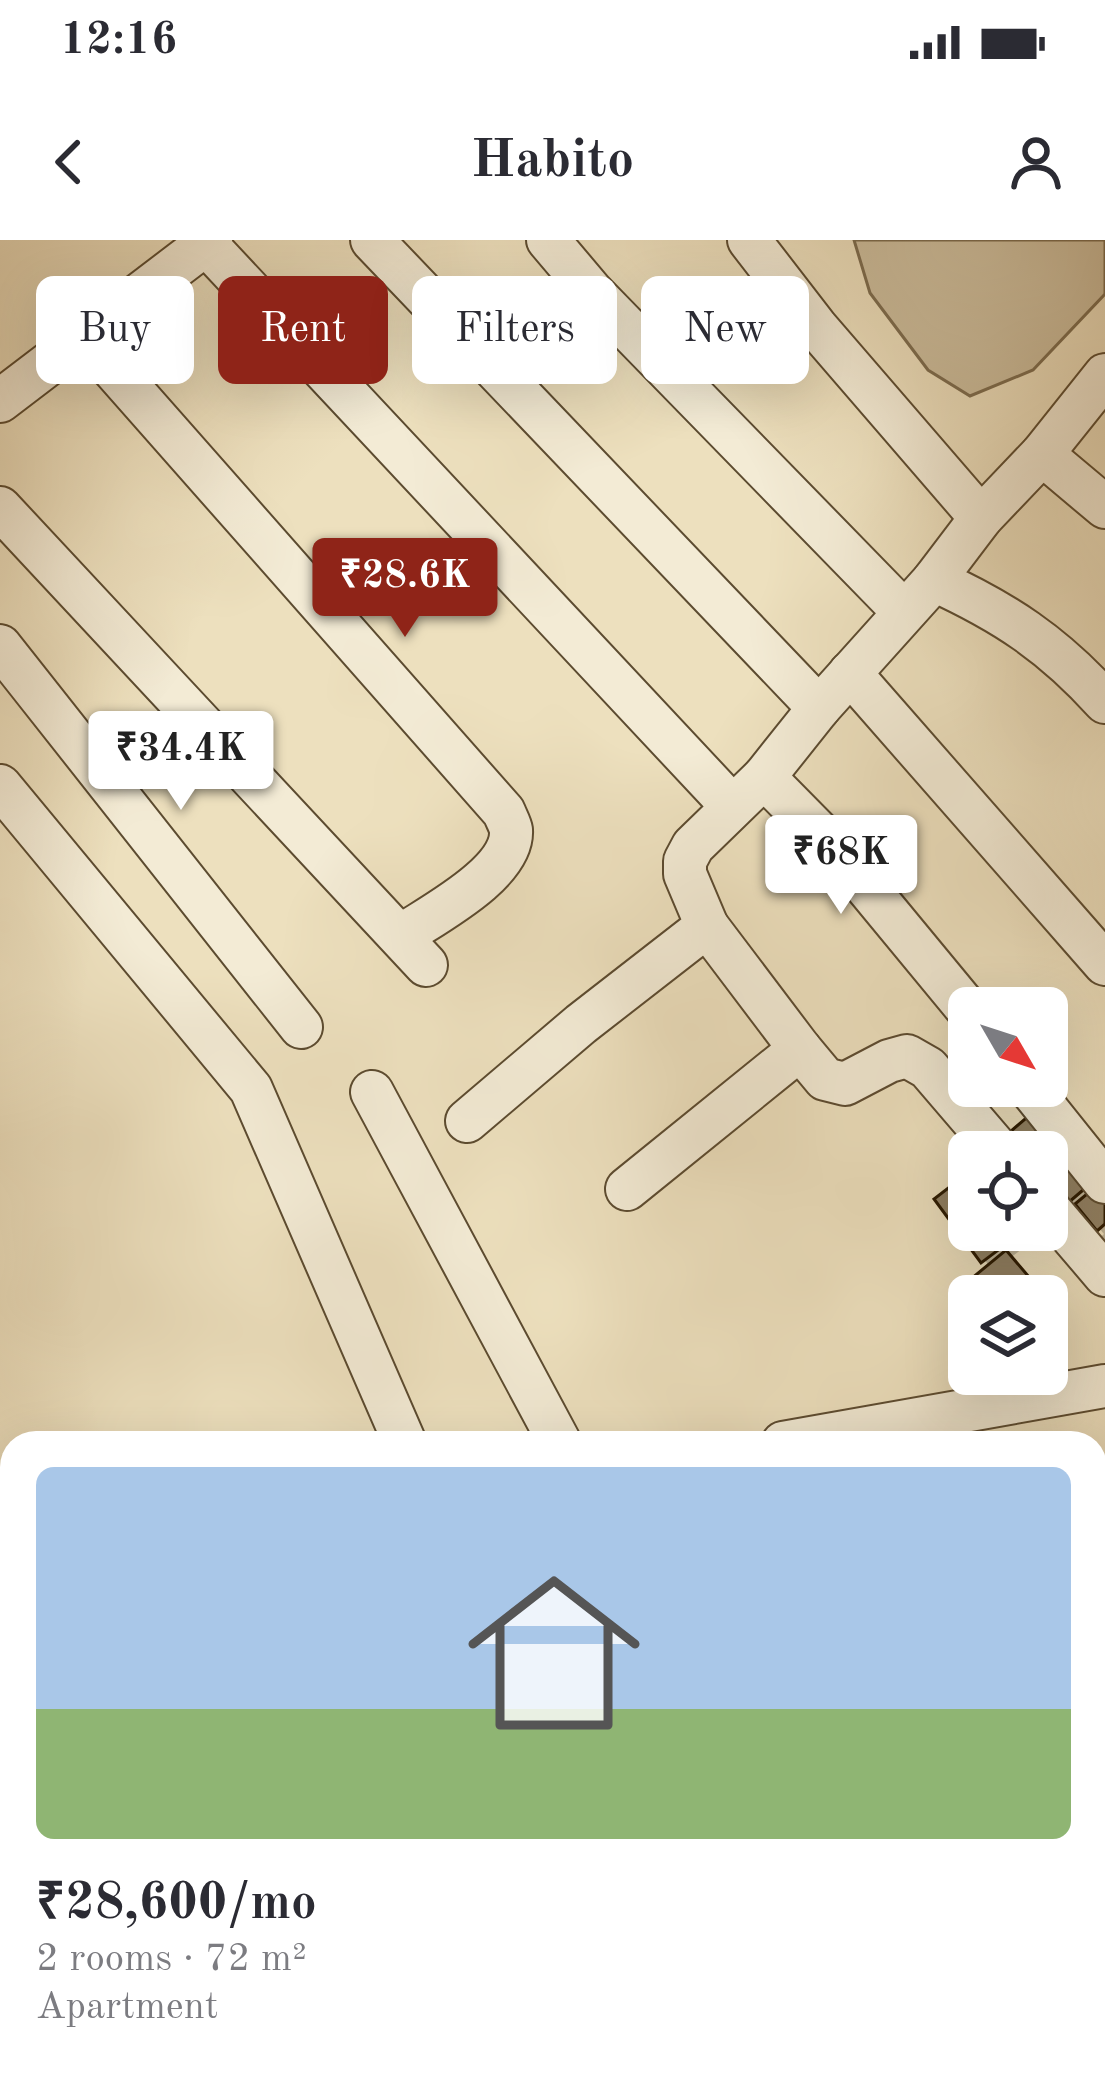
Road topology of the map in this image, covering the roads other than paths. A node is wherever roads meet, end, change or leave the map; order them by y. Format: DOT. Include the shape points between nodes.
graph roads {
  1 [pos="372,240"];
  2 [pos="548,240"];
  3 [pos="749,240"];
  4 [pos="209,242"];
  5 [pos="165,276"];
  6 [pos="36,374"];
  7 [pos="1105,375"];
  8 [pos="126,384"];
  9 [pos="0,401"];
  10 [pos="1042,454"];
  11 [pos="1105,506"];
  12 [pos="0,508"];
  13 [pos="981,518"];
  14 [pos="934,580"];
  15 [pos="904,612"];
  16 [pos="0,646"];
  17 [pos="850,673"];
  18 [pos="1105,702"];
  19 [pos="819,708"];
  20 [pos="764,777"];
  21 [pos="0,786"];
  22 [pos="731,805"];
  23 [pos="707,926"];
  24 [pos="1105,964"];
  25 [pos="949,987"];
  26 [pos="301,1028"];
  27 [pos="800,1049"];
  28 [pos="372,1092"];
  29 [pos="1045,1107"];
  30 [pos="467,1121"];
  31 [pos="982,1131"];
  32 [pos="1105,1182"];
  33 [pos="626,1190"];
  34 [pos="1068,1232"];
  35 [pos="1105,1275"];
  36 [pos="1105,1386"];
  37 [pos="400,1431"];
  38 [pos="554,1431"];
  39 [pos="851,1431"];
  1 -- 19 [label="street"];
  2 -- 15 [label="street"];
  3 -- 13 [label="street"];
  4 -- 5 [label="street"];
  4 -- 22 [label="street"];
  6 -- 9 [label="street"];
  7 -- 10 [label="street"];
  8 -- 12 [label="street" via="504,812 511,831 506,856 413,951"];
  10 -- 11 [label="street"];
  10 -- 13 [label="street"];
  13 -- 14 [label="street"];
  14 -- 15 [label="street"];
  14 -- 18 [label="street" via="1000,610"];
  15 -- 17 [label="street"];
  16 -- 26 [label="street"];
  17 -- 19 [label="street"];
  17 -- 24 [label="street"];
  19 -- 20 [label="street"];
  20 -- 22 [label="street"];
  20 -- 25 [label="street"];
  21 -- 37 [label="street" via="251,1089"];
  22 -- 23 [label="street" via="685,861"];
  23 -- 27 [label="street"];
  23 -- 30 [label="street"];
  27 -- 31 [label="street" via="825,1079 845,1084 907,1056 928,1068"];
  27 -- 33 [label="street"];
  28 -- 38 [label="street"];
  29 -- 32 [label="street"];
  34 -- 35 [label="street"];
  36 -- 39 [label="street"];
}
